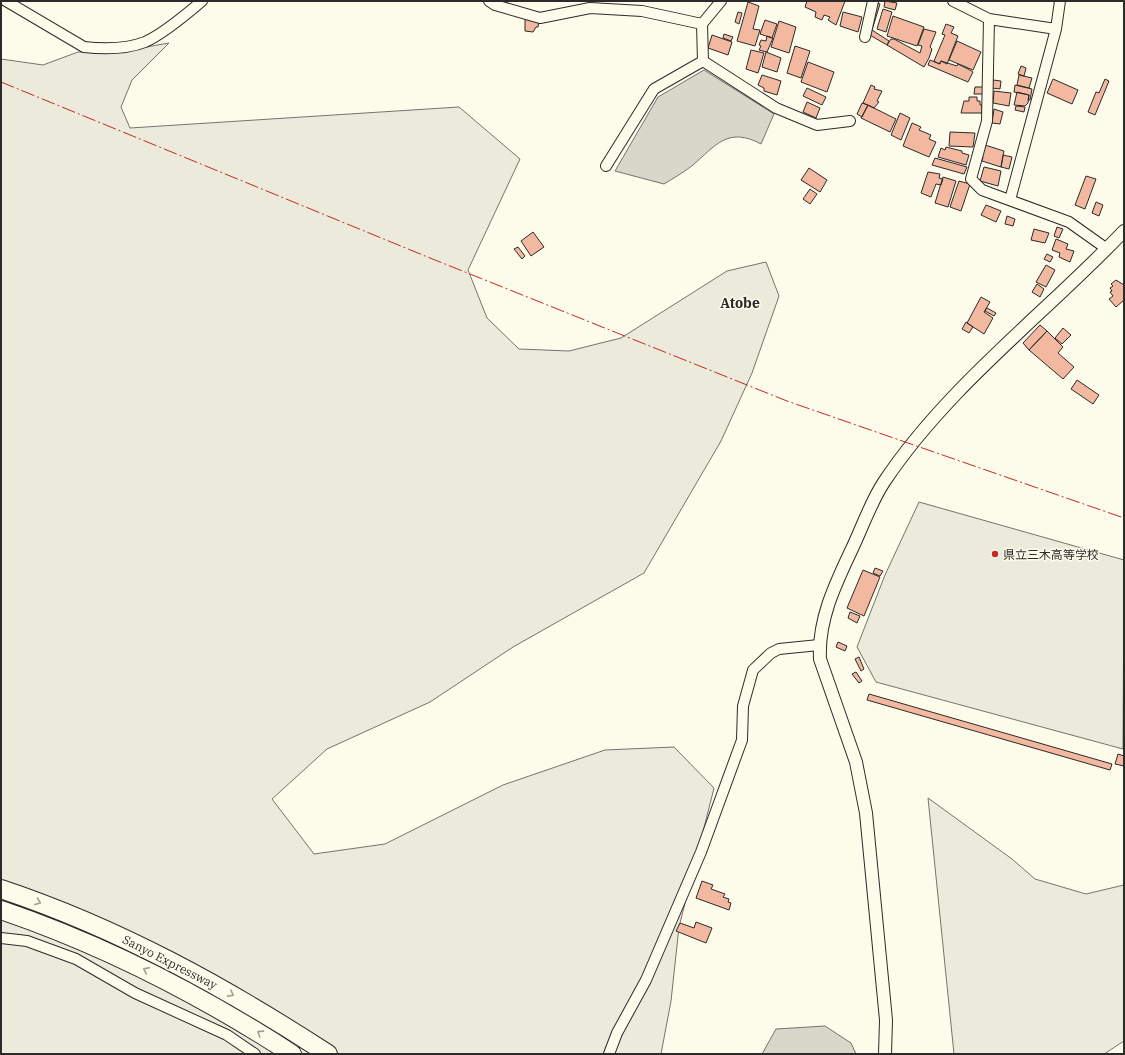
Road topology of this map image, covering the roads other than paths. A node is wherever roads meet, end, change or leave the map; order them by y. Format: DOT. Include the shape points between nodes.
graph roads {
  1 [pos="6,1"];
  2 [pos="202,1"];
  3 [pos="488,1"];
  4 [pos="721,1"];
  5 [pos="873,1"];
  6 [pos="953,1"];
  7 [pos="1060,1"];
  8 [pos="989,19"];
  9 [pos="702,24"];
  10 [pos="1056,29"];
  11 [pos="865,37"];
  12 [pos="703,61"];
  13 [pos="850,121"];
  14 [pos="606,166"];
  15 [pos="1010,200"];
  16 [pos="1124,231"];
  17 [pos="1107,249"];
  18 [pos="819,645"];
  19 [pos="1,889"];
  20 [pos="1,910"];
  21 [pos="1,938"];
  22 [pos="256,1054"];
  23 [pos="292,1054"];
  24 [pos="328,1054"];
  25 [pos="609,1054"];
  26 [pos="885,1054"];
  1 -- 2 [label="street" via="84,47 95,48 145,42"];
  3 -- 9 [label="street" via="495,6 540,18 590,8 642,11"];
  4 -- 9 [label="street"];
  5 -- 11 [label="street"];
  6 -- 8 [label="street"];
  7 -- 10 [label="street"];
  8 -- 10 [label="street"];
  8 -- 15 [label="street" via="987,121 971,179 982,190"];
  9 -- 12 [label="street"];
  10 -- 15 [label="street"];
  12 -- 13 [label="street" via="776,108 817,125"];
  12 -- 14 [label="street" via="654,89"];
  15 -- 17 [label="street" via="1069,222"];
  16 -- 17 [label="street"];
  17 -- 18 [label="street" via="943,408 918,436 883,483 833,592 823,619"];
  18 -- 25 [label="street" via="779,650 753,670 743,706 742,740 701,852 646,980 617,1033"];
  18 -- 26 [label="street" via="820,660 826,679 838,706 856,762 866,813 886,1020"];
  19 -- 24 [label="highway, Sanyo Expressway, one-way" via="85,921 186,968 260,1010"];
  23 -- 20 [label="highway, Sanyo Expressway, one-way" via="251,1027 180,987 78,939"];
  21 -- 22 [label="street" via="27,941 76,958 136,993 227,1035"];
}
